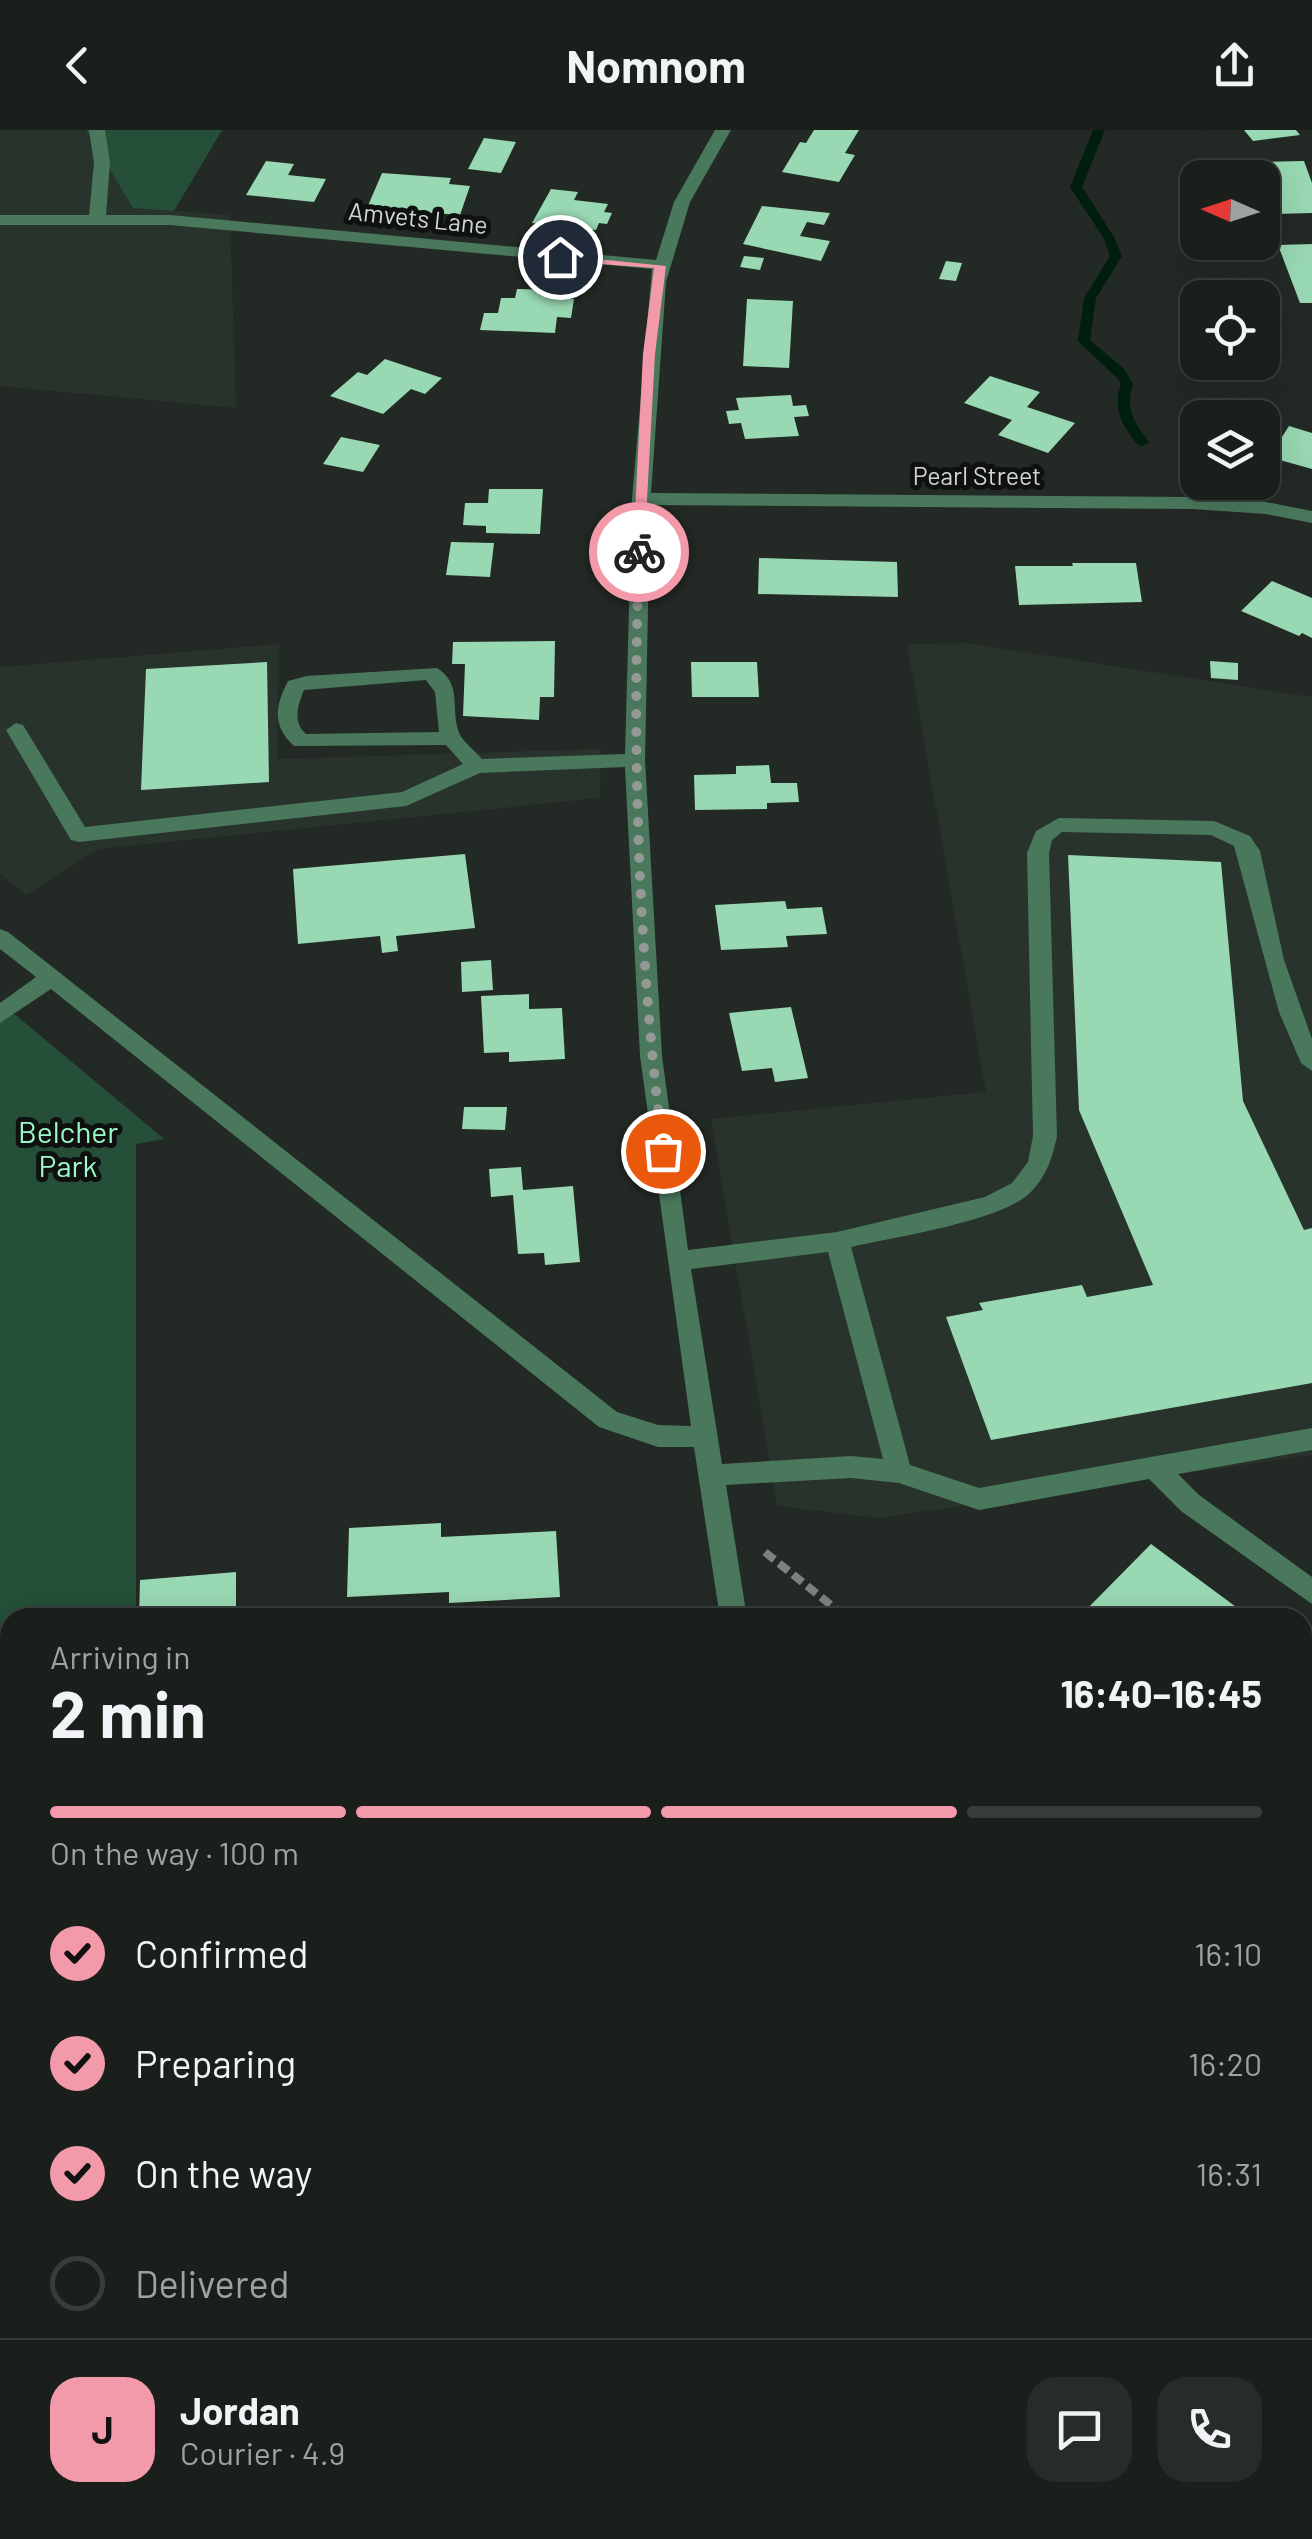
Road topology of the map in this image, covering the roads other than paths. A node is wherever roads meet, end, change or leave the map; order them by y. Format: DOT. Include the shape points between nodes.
graph roads {
  1 [pos="97,130"];
  2 [pos="722,130"];
  3 [pos="96,219"];
  4 [pos="0,220"];
  5 [pos="660,266"];
  6 [pos="641,499"];
  7 [pos="1312,517"];
  8 [pos="16,730"];
  9 [pos="451,738"];
  10 [pos="635,760"];
  11 [pos="477,766"];
  12 [pos="0,937"];
  13 [pos="49,979"];
  14 [pos="0,1015"];
  15 [pos="1312,1064"];
  16 [pos="837,1241"];
  17 [pos="677,1261"];
  18 [pos="705,1436"];
  19 [pos="1312,1440"];
  20 [pos="1154,1468"];
  21 [pos="899,1472"];
  22 [pos="711,1474"];
  23 [pos="1312,1592"];
  24 [pos="732,1608"];
  1 -- 3 [label="street" via="102,163"];
  2 -- 5 [label="street" via="682,202"];
  3 -- 4 [label="street, Amvets Lane"];
  3 -- 5 [label="street, Amvets Lane" via="231,225"];
  5 -- 6 [label="street"];
  6 -- 7 [label="street, Pearl Street" via="1192,503"];
  6 -- 10 [label="street"];
  8 -- 11 [label="street" via="78,835 406,799"];
  9 -- 9 [label="street" via="302,741 291,732 288,700 294,686 306,682 430,674 444,685"];
  9 -- 11 [label="street"];
  10 -- 11 [label="street"];
  10 -- 17 [label="street" via="652,1056"];
  12 -- 13 [label="street"];
  13 -- 14 [label="street"];
  13 -- 18 [label="street" via="608,1420 644,1434"];
  15 -- 16 [label="street" via="1290,1021 1250,851 1242,841 1214,828 1059,825 1046,831 1038,853 1045,1136 1038,1165 1020,1190 991,1205"];
  16 -- 17 [label="street"];
  16 -- 21 [label="street"];
  17 -- 18 [label="street"];
  18 -- 22 [label="street"];
  19 -- 20 [label="street"];
  20 -- 21 [label="street" via="979,1498"];
  20 -- 23 [label="street"];
  21 -- 22 [label="street" via="851,1467"];
  22 -- 24 [label="street"];
}
